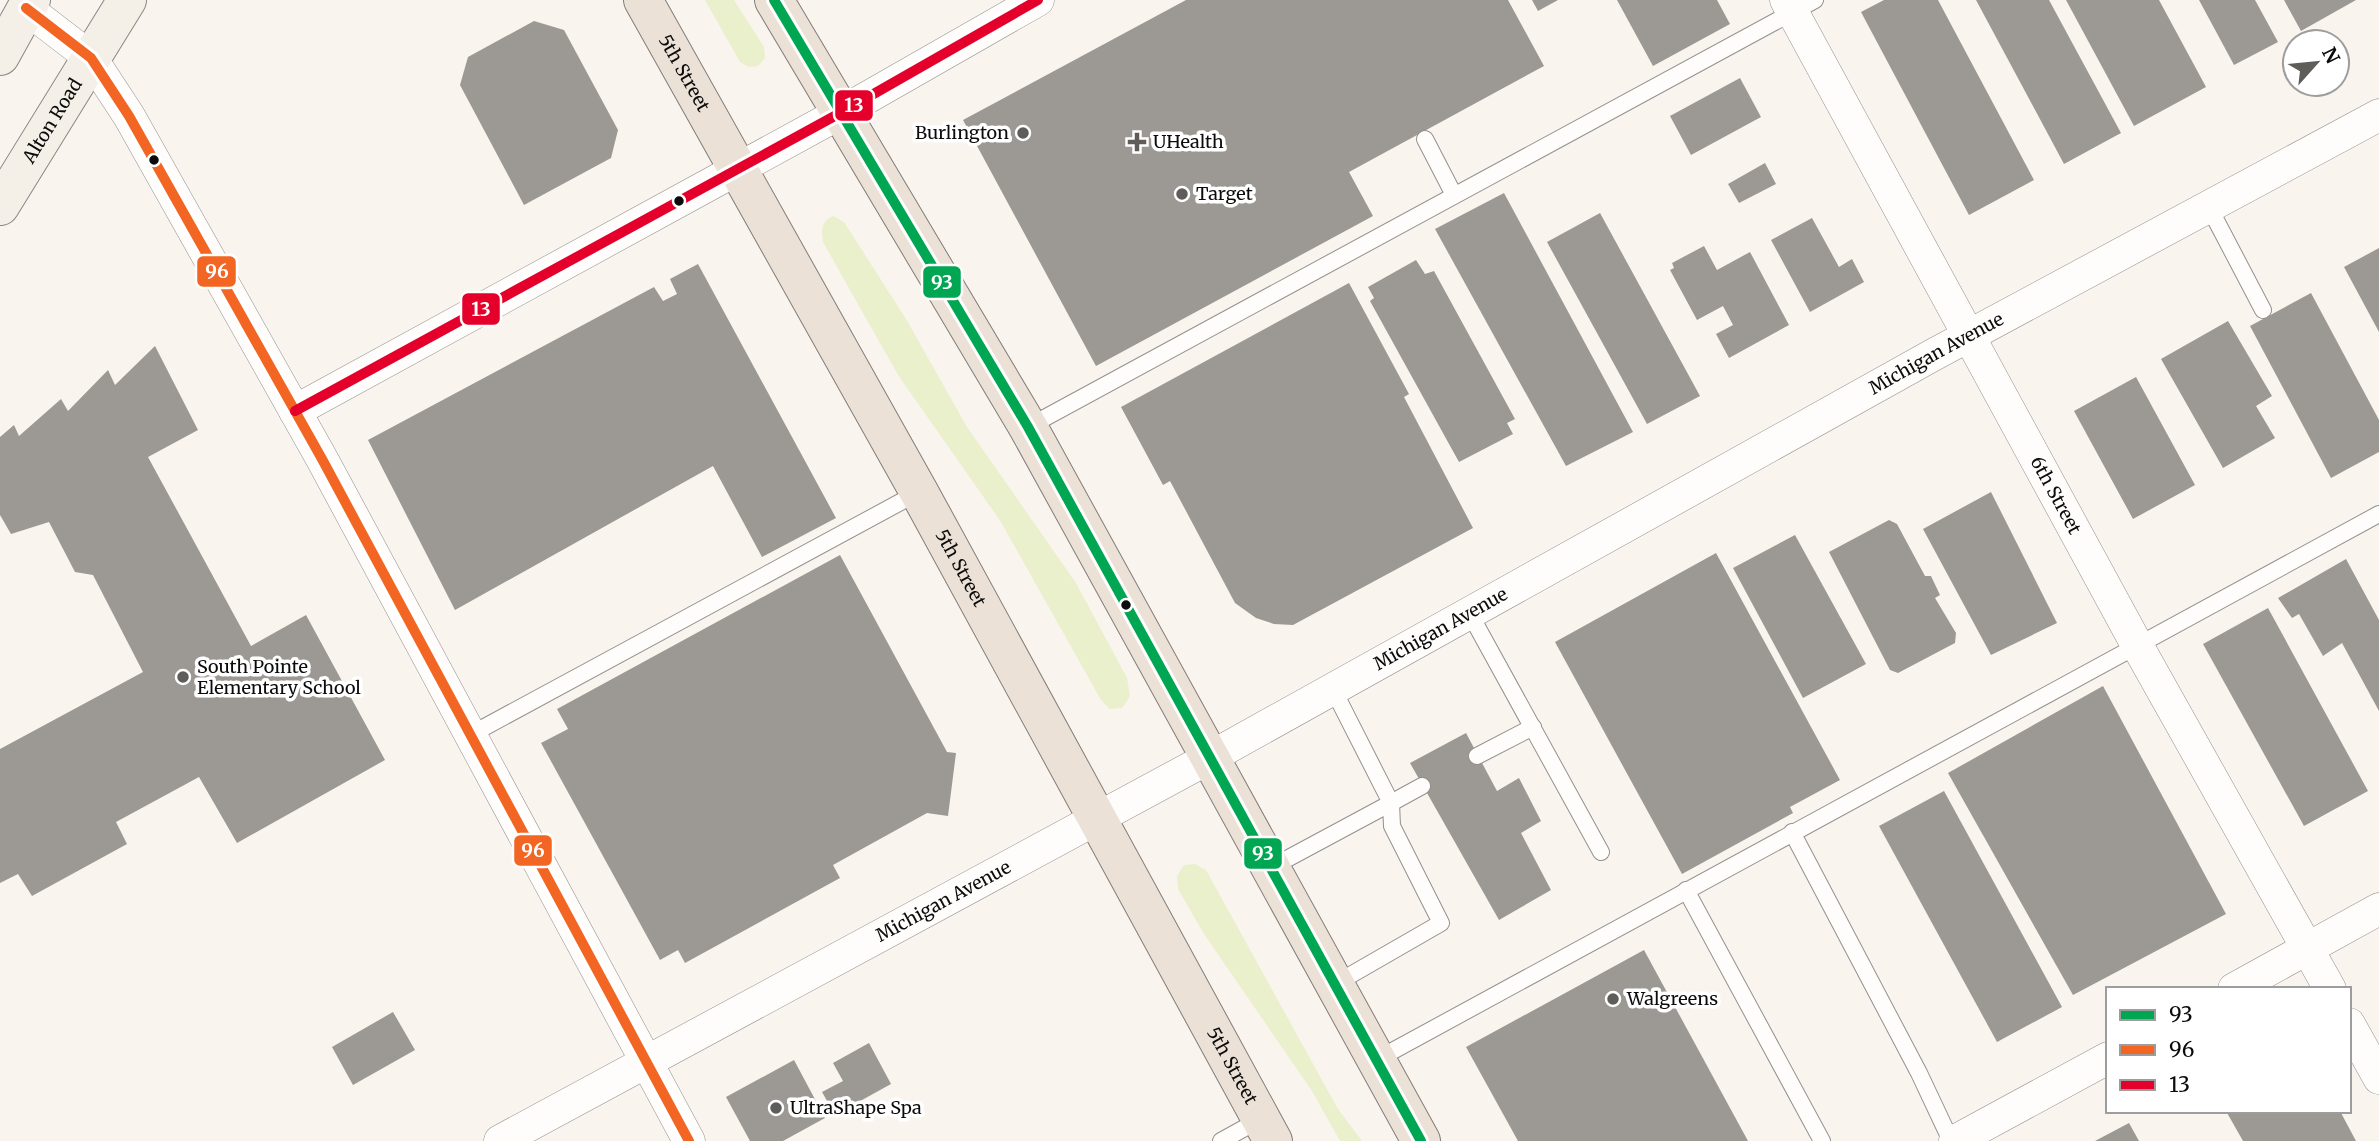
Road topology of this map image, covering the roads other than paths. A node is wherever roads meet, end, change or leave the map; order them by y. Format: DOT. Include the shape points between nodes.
graph roads {
  1 [pos="127,0"];
  2 [pos="643,0"];
  3 [pos="774,0"];
  4 [pos="1038,0"];
  5 [pos="29,4"];
  6 [pos="1798,4"];
  7 [pos="0,56"];
  8 [pos="91,58"];
  9 [pos="842,112"];
  10 [pos="2379,115"];
  11 [pos="1425,139"];
  12 [pos="737,170"];
  13 [pos="1454,195"];
  14 [pos="0,206"];
  15 [pos="2209,207"];
  16 [pos="2263,310"];
  17 [pos="1969,335"];
  18 [pos="295,411"];
  19 [pos="1028,427"];
  20 [pos="919,492"];
  21 [pos="2379,514"];
  22 [pos="1470,614"];
  23 [pos="2137,645"];
  24 [pos="1333,689"];
  25 [pos="1533,727"];
  26 [pos="470,735"];
  27 [pos="1477,756"];
  28 [pos="1209,758"];
  29 [pos="1422,786"];
  30 [pos="1391,803"];
  31 [pos="1097,818"];
  32 [pos="1792,832"];
  33 [pos="1601,852"];
  34 [pos="1270,868"];
  35 [pos="1686,890"];
  36 [pos="2379,909"];
  37 [pos="2308,947"];
  38 [pos="1335,985"];
  39 [pos="2238,987"];
  40 [pos="2329,987"];
  41 [pos="2351,1028"];
  42 [pos="2106,1059"];
  43 [pos="1376,1060"];
  44 [pos="645,1061"];
  45 [pos="2379,1078"];
  46 [pos="1267,1130"];
  47 [pos="500,1141"];
  48 [pos="689,1141"];
  49 [pos="1221,1141"];
  50 [pos="1421,1141"];
  51 [pos="1822,1141"];
  52 [pos="1953,1141"];
  1 -- 8 [label="street, Alton Road"];
  2 -- 12 [label="main road, 5th Street"];
  3 -- 9 [label="main road"];
  4 -- 9 [label="street"];
  5 -- 7 [label="street"];
  5 -- 8 [label="street"];
  6 -- 13 [label="lane"];
  6 -- 17 [label="street, 6th Street"];
  8 -- 14 [label="street, Alton Road"];
  8 -- 18 [label="street" via="129,116"];
  9 -- 12 [label="street"];
  9 -- 19 [label="main road"];
  10 -- 15 [label="street, Michigan Avenue"];
  11 -- 13 [label="lane"];
  12 -- 18 [label="street"];
  12 -- 20 [label="main road, 5th Street"];
  13 -- 19 [label="lane"];
  15 -- 16 [label="lane"];
  15 -- 17 [label="street, Michigan Avenue"];
  17 -- 22 [label="street, Michigan Avenue"];
  17 -- 23 [label="street, 6th Street"];
  18 -- 26 [label="street"];
  19 -- 28 [label="main road"];
  20 -- 26 [label="lane"];
  20 -- 31 [label="main road, 5th Street"];
  21 -- 23 [label="lane"];
  22 -- 24 [label="street, Michigan Avenue"];
  22 -- 25 [label="lane"];
  23 -- 32 [label="lane"];
  23 -- 37 [label="street, 6th Street"];
  24 -- 28 [label="street, Michigan Avenue"];
  24 -- 30 [label="lane"];
  25 -- 27 [label="lane"];
  25 -- 33 [label="lane"];
  26 -- 44 [label="street"];
  28 -- 31 [label="street, Michigan Avenue"];
  28 -- 34 [label="main road"];
  29 -- 30 [label="lane"];
  30 -- 34 [label="lane"];
  30 -- 38 [label="lane" via="1392,826 1441,923"];
  31 -- 44 [label="street, Michigan Avenue"];
  31 -- 46 [label="main road, 5th Street"];
  32 -- 35 [label="lane"];
  32 -- 52 [label="lane"];
  34 -- 38 [label="main road"];
  35 -- 43 [label="lane"];
  35 -- 51 [label="lane"];
  36 -- 37 [label="street"];
  37 -- 39 [label="street"];
  37 -- 40 [label="street, 6th Street"];
  38 -- 43 [label="main road"];
  41 -- 45 [label="street"];
  42 -- 52 [label="street"];
  43 -- 50 [label="main road"];
  44 -- 47 [label="street, Michigan Avenue"];
  44 -- 48 [label="street"];
  46 -- 49 [label="lane"];
}
